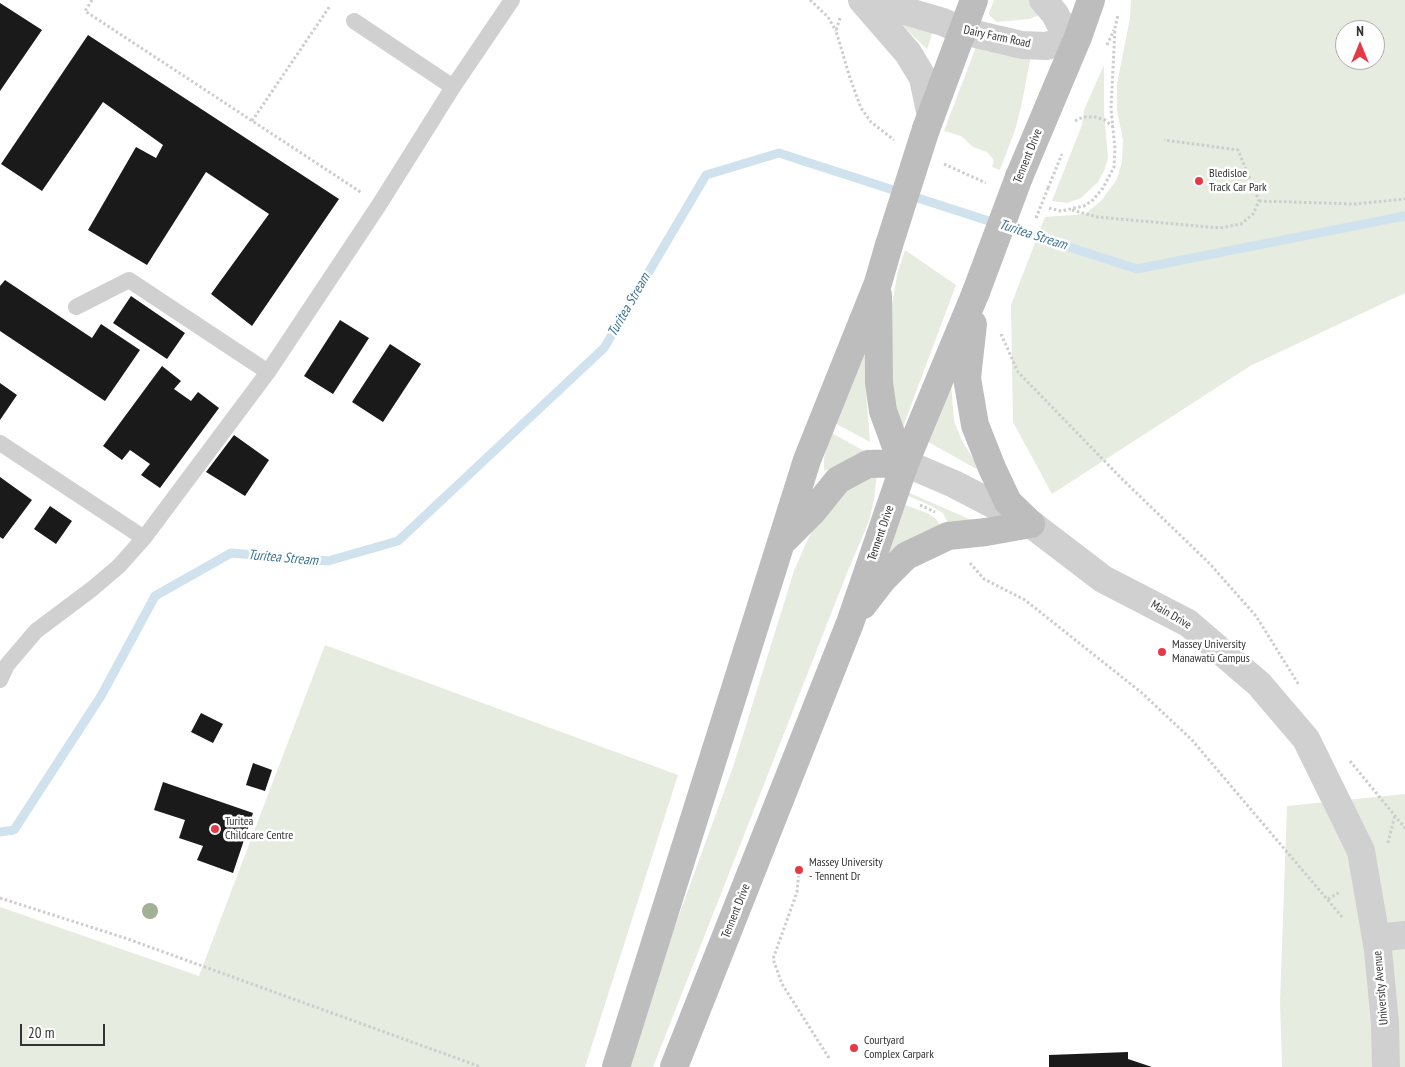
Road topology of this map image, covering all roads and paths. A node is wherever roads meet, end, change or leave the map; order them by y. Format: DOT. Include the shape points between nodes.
graph roads {
  1 [pos="92,0"];
  2 [pos="512,0"];
  3 [pos="810,0"];
  4 [pos="868,0"];
  5 [pos="974,0"];
  6 [pos="1042,0"];
  7 [pos="1091,0"];
  8 [pos="330,6"];
  9 [pos="852,6"];
  10 [pos="1119,9"];
  11 [pos="354,21"];
  12 [pos="836,30"];
  13 [pos="963,30"];
  14 [pos="1078,37"];
  15 [pos="453,87"];
  16 [pos="252,121"];
  17 [pos="1075,121"];
  18 [pos="929,122"];
  19 [pos="1113,127"];
  20 [pos="1164,140"];
  21 [pos="901,143"];
  22 [pos="943,164"];
  23 [pos="994,187"];
  24 [pos="1405,199"];
  25 [pos="1259,201"];
  26 [pos="379,205"];
  27 [pos="1049,208"];
  28 [pos="1072,210"];
  29 [pos="878,283"];
  30 [pos="976,292"];
  31 [pos="76,307"];
  32 [pos="999,328"];
  33 [pos="268,372"];
  34 [pos="0,443"];
  35 [pos="905,463"];
  36 [pos="1031,524"];
  37 [pos="144,538"];
  38 [pos="781,544"];
  39 [pos="984,579"];
  40 [pos="850,622"];
  41 [pos="0,680"];
  42 [pos="1301,687"];
  43 [pos="1350,760"];
  44 [pos="1405,828"];
  45 [pos="799,870"];
  46 [pos="1343,890"];
  47 [pos="0,898"];
  48 [pos="1328,899"];
  49 [pos="1346,925"];
  50 [pos="1405,935"];
  51 [pos="1376,938"];
  52 [pos="830,1058"];
  53 [pos="481,1067"];
  54 [pos="616,1067"];
  55 [pos="674,1067"];
  56 [pos="1386,1067"];
  1 -- 16 [label="path" via="85,11"];
  2 -- 15 [label="lane"];
  3 -- 12 [label="path"];
  4 -- 13 [label="street, Dairy Farm Road"];
  5 -- 13 [label="main road"];
  6 -- 14 [label="street" via="1056,14 1059,22"];
  7 -- 14 [label="main road, Tennent Drive"];
  8 -- 16 [label="path"];
  9 -- 12 [label="path"];
  9 -- 18 [label="street" via="908,53 922,78"];
  10 -- 19 [label="path" via="1111,110"];
  11 -- 15 [label="lane"];
  12 -- 21 [label="path" via="861,108 871,122"];
  13 -- 14 [label="street, Dairy Farm Road" via="1022,45 1046,46"];
  13 -- 18 [label="main road"];
  14 -- 30 [label="main road, Tennent Drive, bridge" via="1019,177"];
  15 -- 26 [label="lane"];
  16 -- 26 [label="path"];
  17 -- 19 [label="path" via="1096,117"];
  18 -- 29 [label="main road, bridge"];
  19 -- 28 [label="path" via="1116,149 1114,167 1108,180 1093,200"];
  20 -- 25 [label="path" via="1238,150"];
  22 -- 23 [label="path"];
  24 -- 25 [label="path" via="1355,204"];
  25 -- 28 [label="path" via="1253,214 1241,224 1220,228 1097,217"];
  26 -- 33 [label="lane"];
  27 -- 28 [label="path"];
  29 -- 35 [label="main road" via="879,383 883,411 894,444"];
  29 -- 38 [label="main road" via="821,422"];
  30 -- 35 [label="main road, Tennent Drive"];
  30 -- 36 [label="main road" via="967,378 975,425 1008,502"];
  31 -- 33 [label="lane" via="129,280"];
  32 -- 42 [label="path" via="1018,372 1120,478 1210,564 1256,616"];
  33 -- 37 [label="lane"];
  34 -- 37 [label="lane"];
  35 -- 36 [label="street, Main Drive"];
  35 -- 38 [label="main road" via="868,464 838,480"];
  35 -- 40 [label="main road, Tennent Drive"];
  36 -- 40 [label="main road" via="948,536 906,556 883,579"];
  36 -- 51 [label="street, Main Drive" via="1103,579 1188,624 1259,684 1306,739 1361,851"];
  37 -- 41 [label="lane" via="119,566 36,631 7,665"];
  38 -- 54 [label="main road"];
  39 -- 48 [label="path" via="1025,600 1142,693 1192,740"];
  40 -- 55 [label="main road, Tennent Drive"];
  43 -- 44 [label="path"];
  45 -- 52 [label="path" via="797,892 773,959 782,984"];
  46 -- 48 [label="path"];
  47 -- 53 [label="path" via="125,938"];
  48 -- 49 [label="path"];
  50 -- 51 [label="street, University Avenue"];
  51 -- 56 [label="street, University Avenue"];
}
